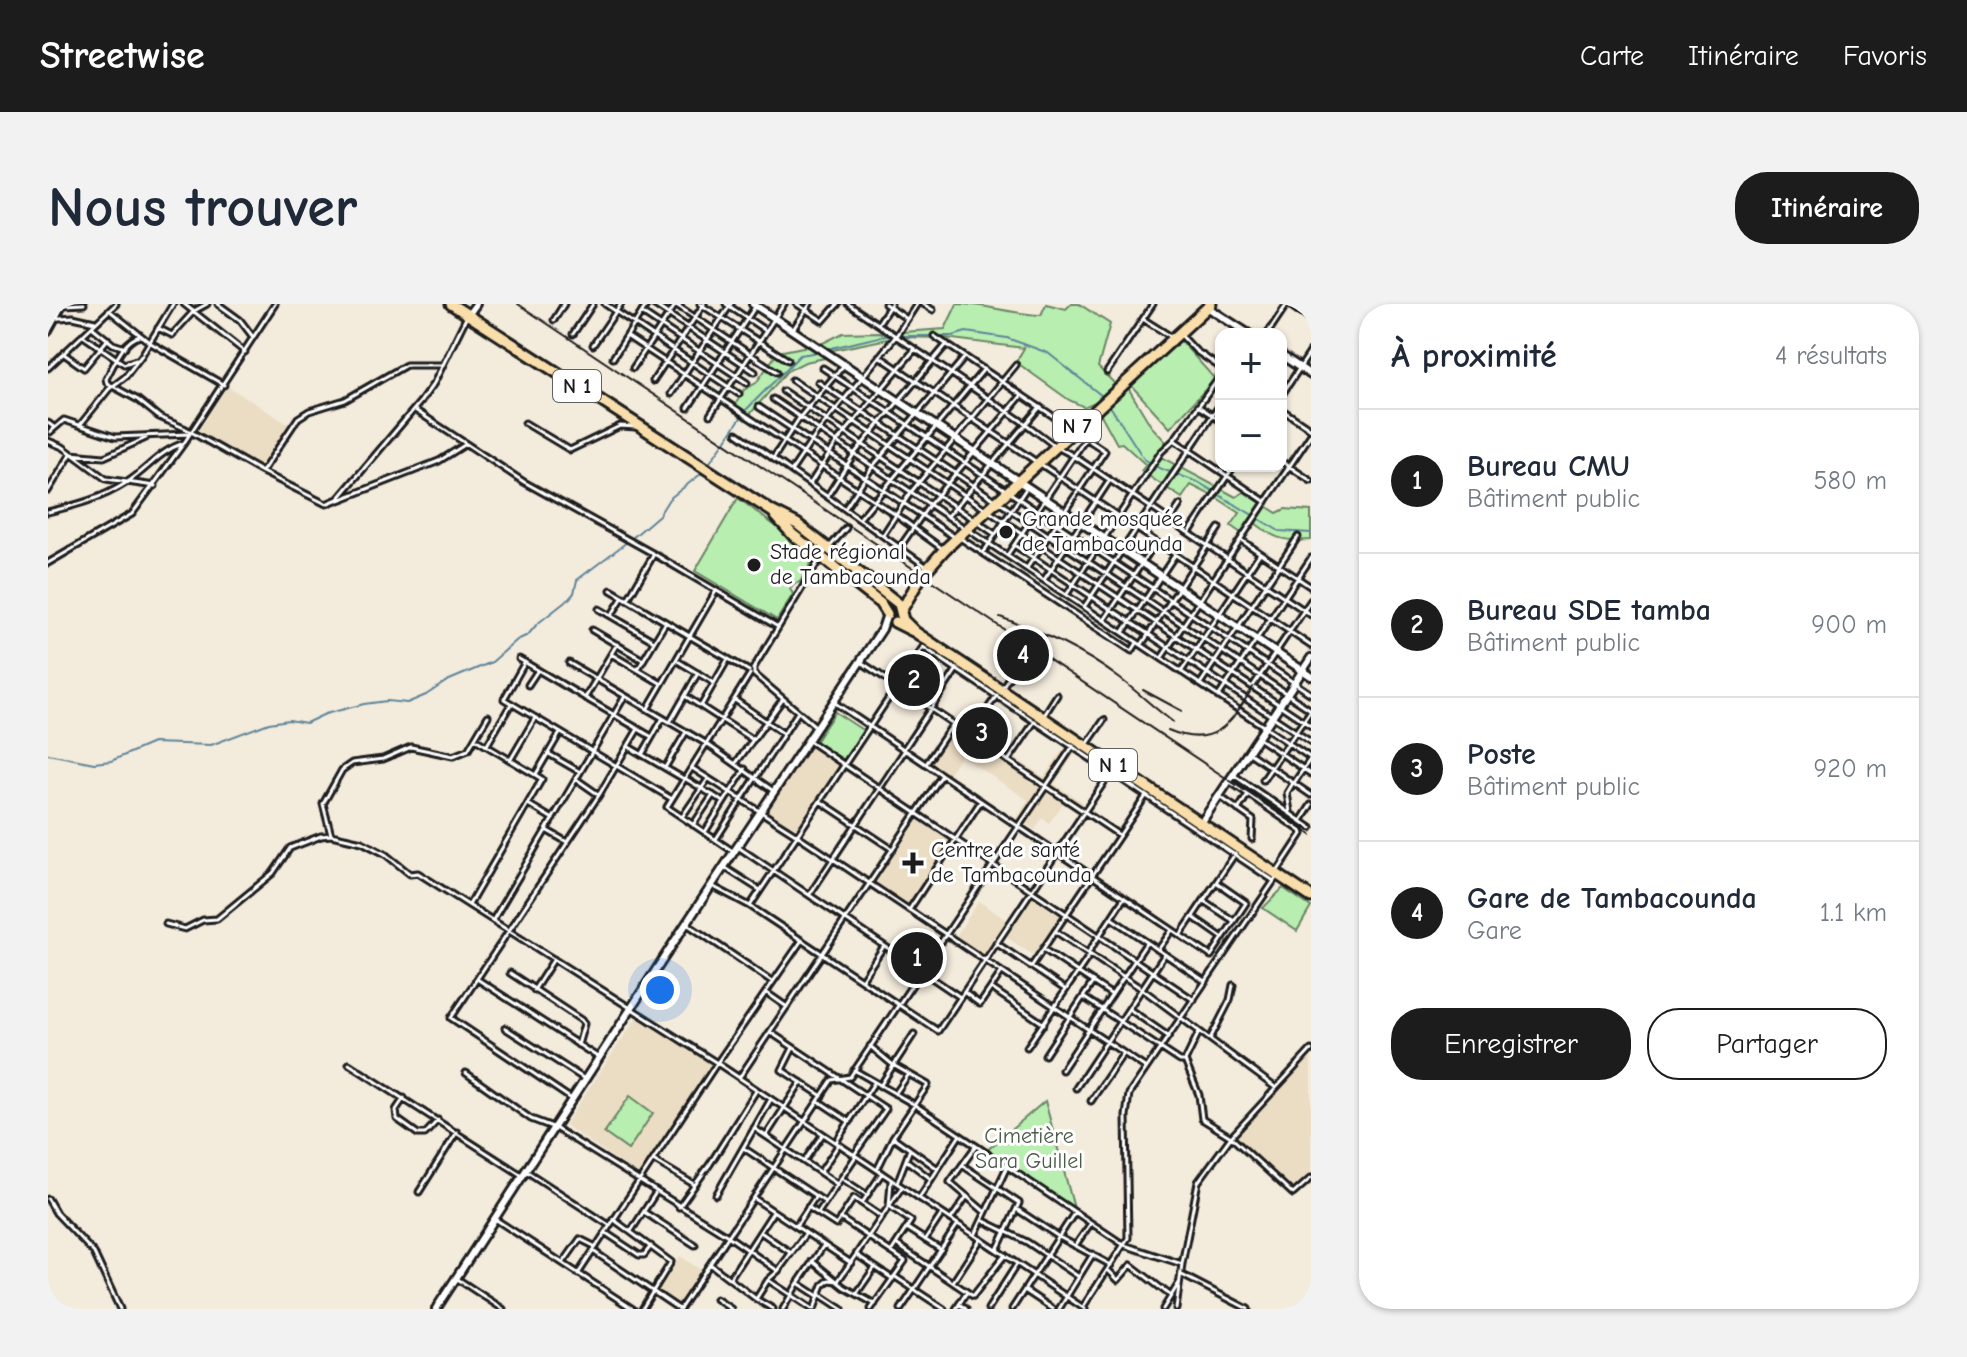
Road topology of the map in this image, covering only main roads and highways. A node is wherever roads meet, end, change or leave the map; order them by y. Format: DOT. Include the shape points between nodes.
graph roads {
  1 [pos="451,304"];
  2 [pos="1207,305"];
  3 [pos="773,512"];
  4 [pos="899,607"];
  5 [pos="890,618"];
  6 [pos="915,632"];
  7 [pos="1311,897"];
  1 -- 3 [label="highway, N 1"];
  2 -- 4 [label="highway, N 7" via="1055,446 1023,484 1007,491 956,538"];
  3 -- 4 [label="highway, N 1" via="795,522"];
  3 -- 5 [label="highway, N 1" via="792,534 880,603"];
  4 -- 5 [label="highway" via="890,604"];
  4 -- 6 [label="highway, N 1"];
  5 -- 6 [label="highway, N 1"];
  6 -- 7 [label="highway, N 1"];
}
